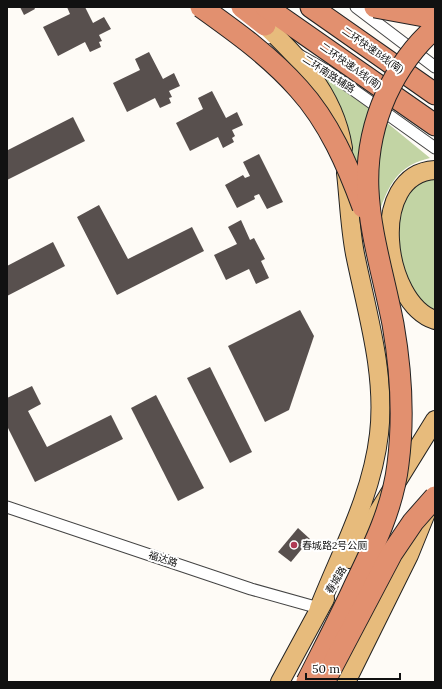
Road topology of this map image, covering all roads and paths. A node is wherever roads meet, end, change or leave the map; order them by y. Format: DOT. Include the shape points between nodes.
graph roads {
  1 [pos="201,7"];
  2 [pos="220,7"];
  3 [pos="242,7"];
  4 [pos="245,7"];
  5 [pos="305,7"];
  6 [pos="311,7"];
  7 [pos="356,7"];
  8 [pos="364,7"];
  9 [pos="374,7"];
  10 [pos="402,7"];
  11 [pos="434,7"];
  12 [pos="268,13"];
  13 [pos="435,18"];
  14 [pos="435,28"];
  15 [pos="435,36"];
  16 [pos="292,51"];
  17 [pos="435,67"];
  18 [pos="435,94"];
  19 [pos="435,98"];
  20 [pos="433,120"];
  21 [pos="435,148"];
  22 [pos="435,170"];
  23 [pos="378,260"];
  24 [pos="435,320"];
  25 [pos="435,420"];
  26 [pos="435,491"];
  27 [pos="435,497"];
  28 [pos="7,507"];
  29 [pos="435,522"];
  30 [pos="319,608"];
  31 [pos="372,632"];
  32 [pos="280,682"];
  33 [pos="307,682"];
  34 [pos="324,682"];
  35 [pos="346,682"];
  1 -- 23 [label="highway, bridge" via="274,63 311,104 331,136 349,173"];
  2 -- 16 [label="street, 二环南路辅路"];
  3 -- 12 [label="highway, 二环快速A线(南)"];
  4 -- 12 [label="main road"];
  5 -- 19 [label="main road"];
  6 -- 18 [label="highway, 二环快速B线(南)"];
  7 -- 17 [label="street"];
  8 -- 10 [label="main road" via="386,12"];
  9 -- 13 [label="highway, bridge"];
  11 -- 15 [label="main road"];
  12 -- 16 [label="main road"];
  12 -- 20 [label="highway, 二环快速A线(南)"];
  14 -- 23 [label="highway, bridge" via="414,49 396,75 382,105 372,137 367,184"];
  16 -- 21 [label="street, 二环南路辅路" via="327,71"];
  16 -- 30 [label="main road" via="319,87 340,133 352,234 379,384 379,434 370,480"];
  22 -- 24 [label="main road" via="417,174 402,187 394,206 390,236 393,262 406,296 419,312"];
  23 -- 33 [label="highway, bridge" via="393,326 400,384 400,444 396,482 380,531"];
  25 -- 30 [label="main road, 春城路"];
  26 -- 31 [label="main road" via="409,555"];
  27 -- 34 [label="highway, bridge" via="413,522 392,553"];
  28 -- 30 [label="street, 福达路" via="251,589"];
  29 -- 31 [label="main road" via="418,547"];
  30 -- 32 [label="main road, 春城路"];
  31 -- 35 [label="main road"];
}
